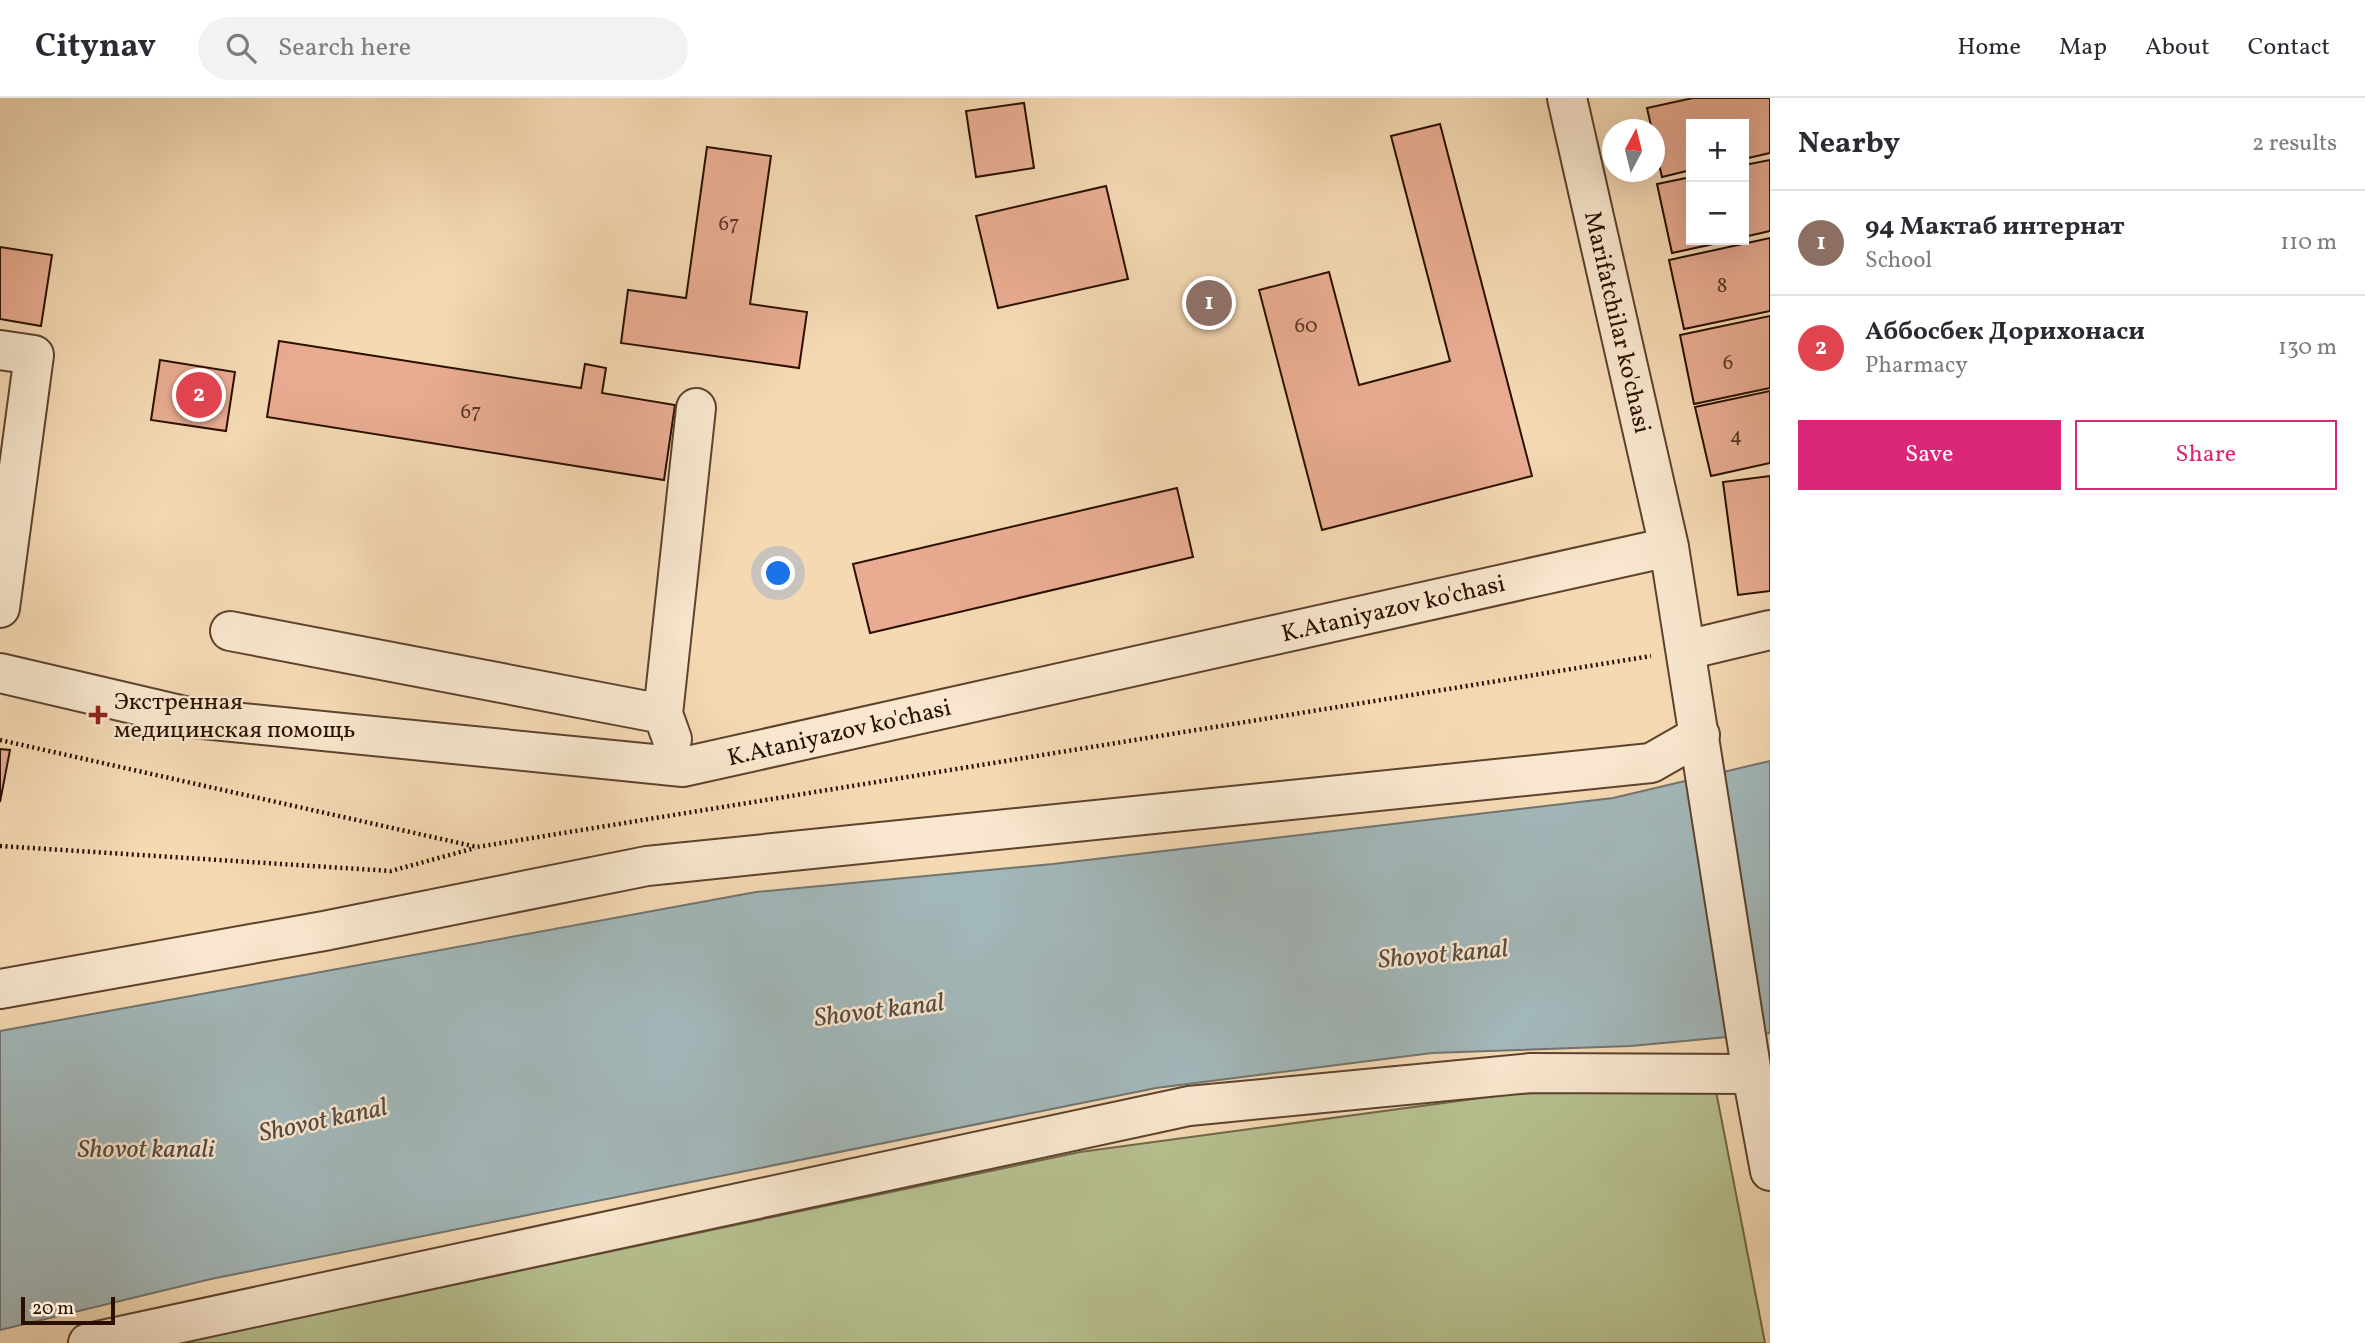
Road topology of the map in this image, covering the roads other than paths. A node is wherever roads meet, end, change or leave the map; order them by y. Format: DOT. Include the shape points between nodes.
graph roads {
  1 [pos="1567,98"];
  2 [pos="0,350"];
  3 [pos="696,408"];
  4 [pos="1669,547"];
  5 [pos="0,608"];
  6 [pos="1770,630"];
  7 [pos="230,631"];
  8 [pos="1686,650"];
  9 [pos="0,673"];
  10 [pos="663,714"];
  11 [pos="1700,735"];
  12 [pos="682,767"];
  13 [pos="0,989"];
  14 [pos="1752,1074"];
  15 [pos="1769,1163"];
  16 [pos="88,1343"];
  1 -- 4 [label="street, Marifatchilar ko'chasi"];
  2 -- 5 [label="street" via="34,355"];
  3 -- 10 [label="street"];
  4 -- 8 [label="street, Marifatchilar ko'chasi"];
  4 -- 12 [label="street, K.Ataniyazov ko'chasi"];
  6 -- 8 [label="street"];
  7 -- 10 [label="street"];
  8 -- 11 [label="street, Marifatchilar ko'chasi"];
  9 -- 12 [label="street, K.Ataniyazov ko'chasi" via="193,718"];
  10 -- 12 [label="street"];
  11 -- 13 [label="street" via="1651,763 647,866 324,931"];
  11 -- 14 [label="street, Marifatchilar ko'chasi"];
  14 -- 15 [label="street, Marifatchilar ko'chasi"];
  14 -- 16 [label="street" via="1531,1073 1189,1106"];
}
